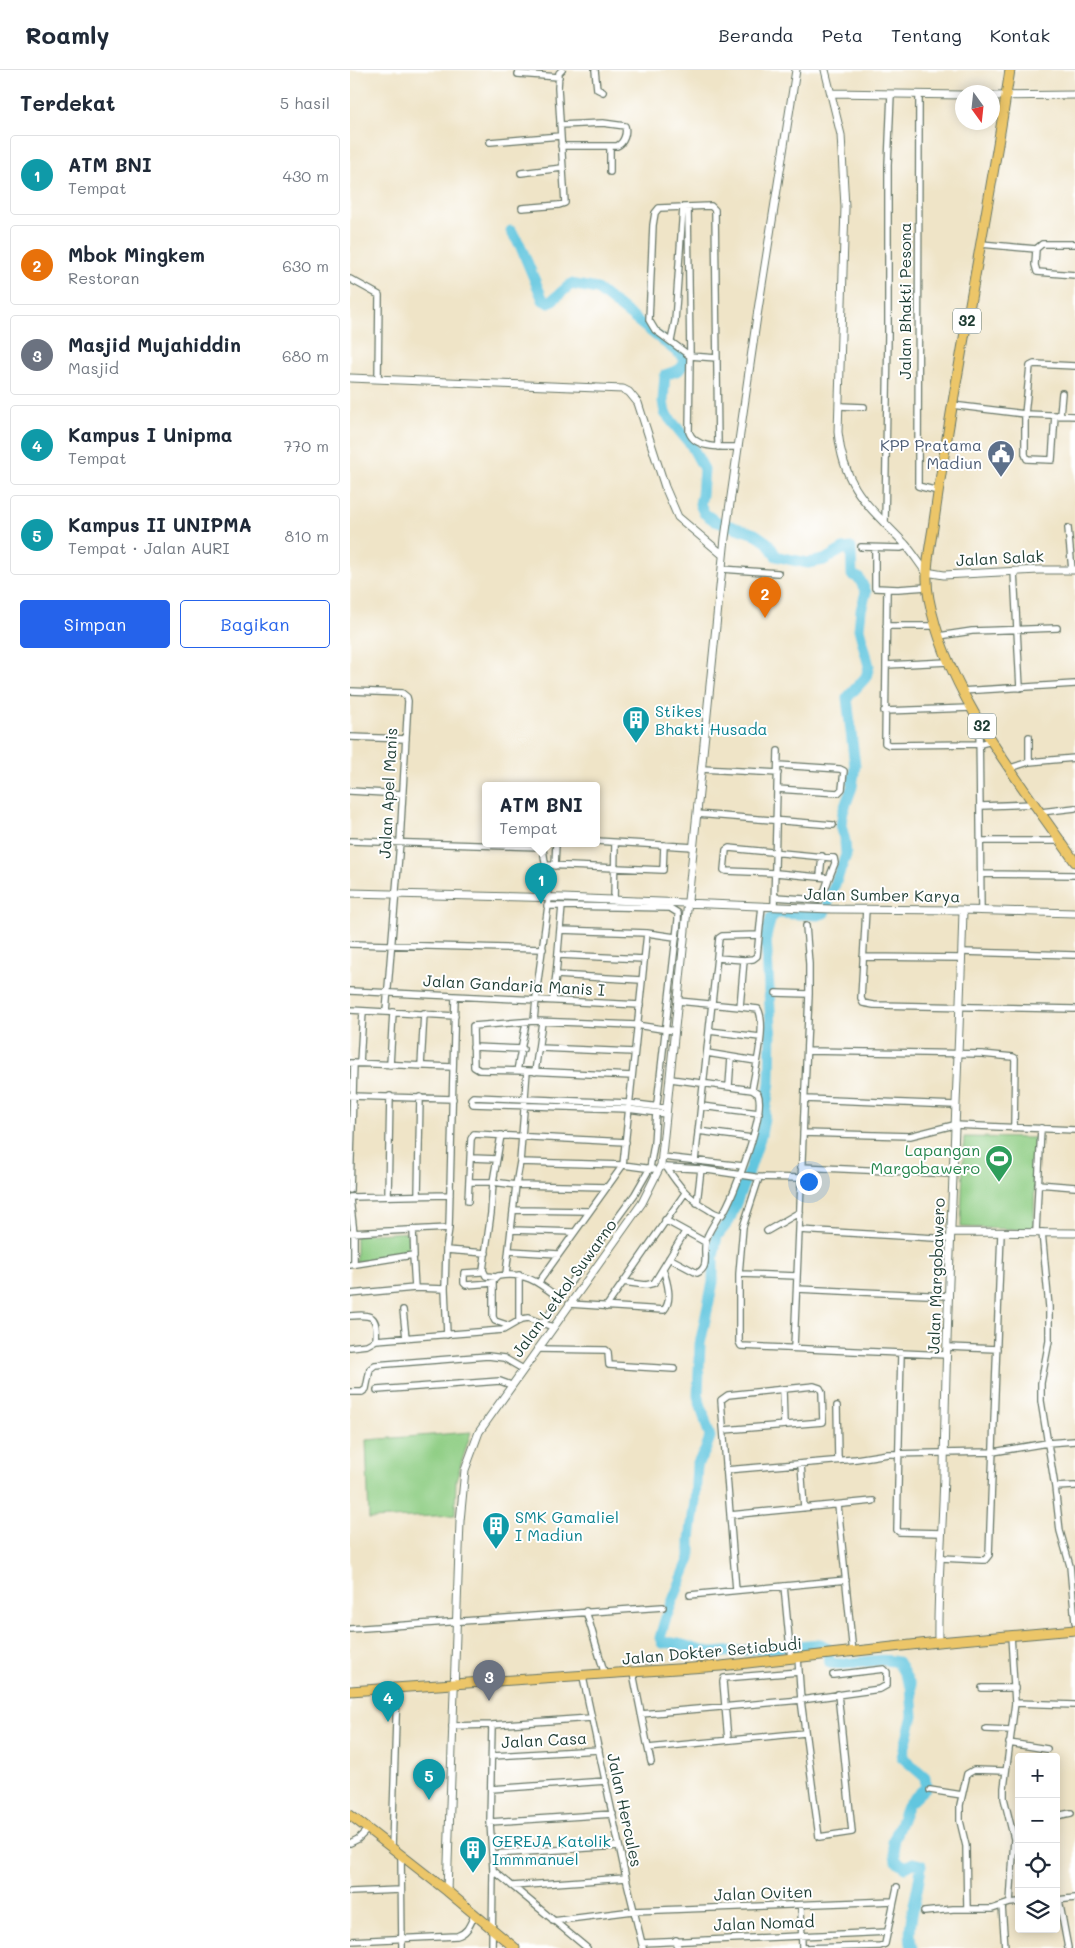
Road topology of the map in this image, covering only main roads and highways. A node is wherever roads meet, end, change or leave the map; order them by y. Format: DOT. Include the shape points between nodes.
graph roads {
  1 [pos="1010,70"];
  2 [pos="1075,862"];
  3 [pos="1075,1630"];
  4 [pos="350,1692"];
  5 [pos="350,1815"];
  6 [pos="516,1948"];
  1 -- 2 [label="main road, 32" via="938,491 926,572 927,587 939,636 961,691"];
  3 -- 4 [label="main road, Jalan Dokter Setiabudi" via="633,1673"];
  5 -- 6 [label="main road"];
}
